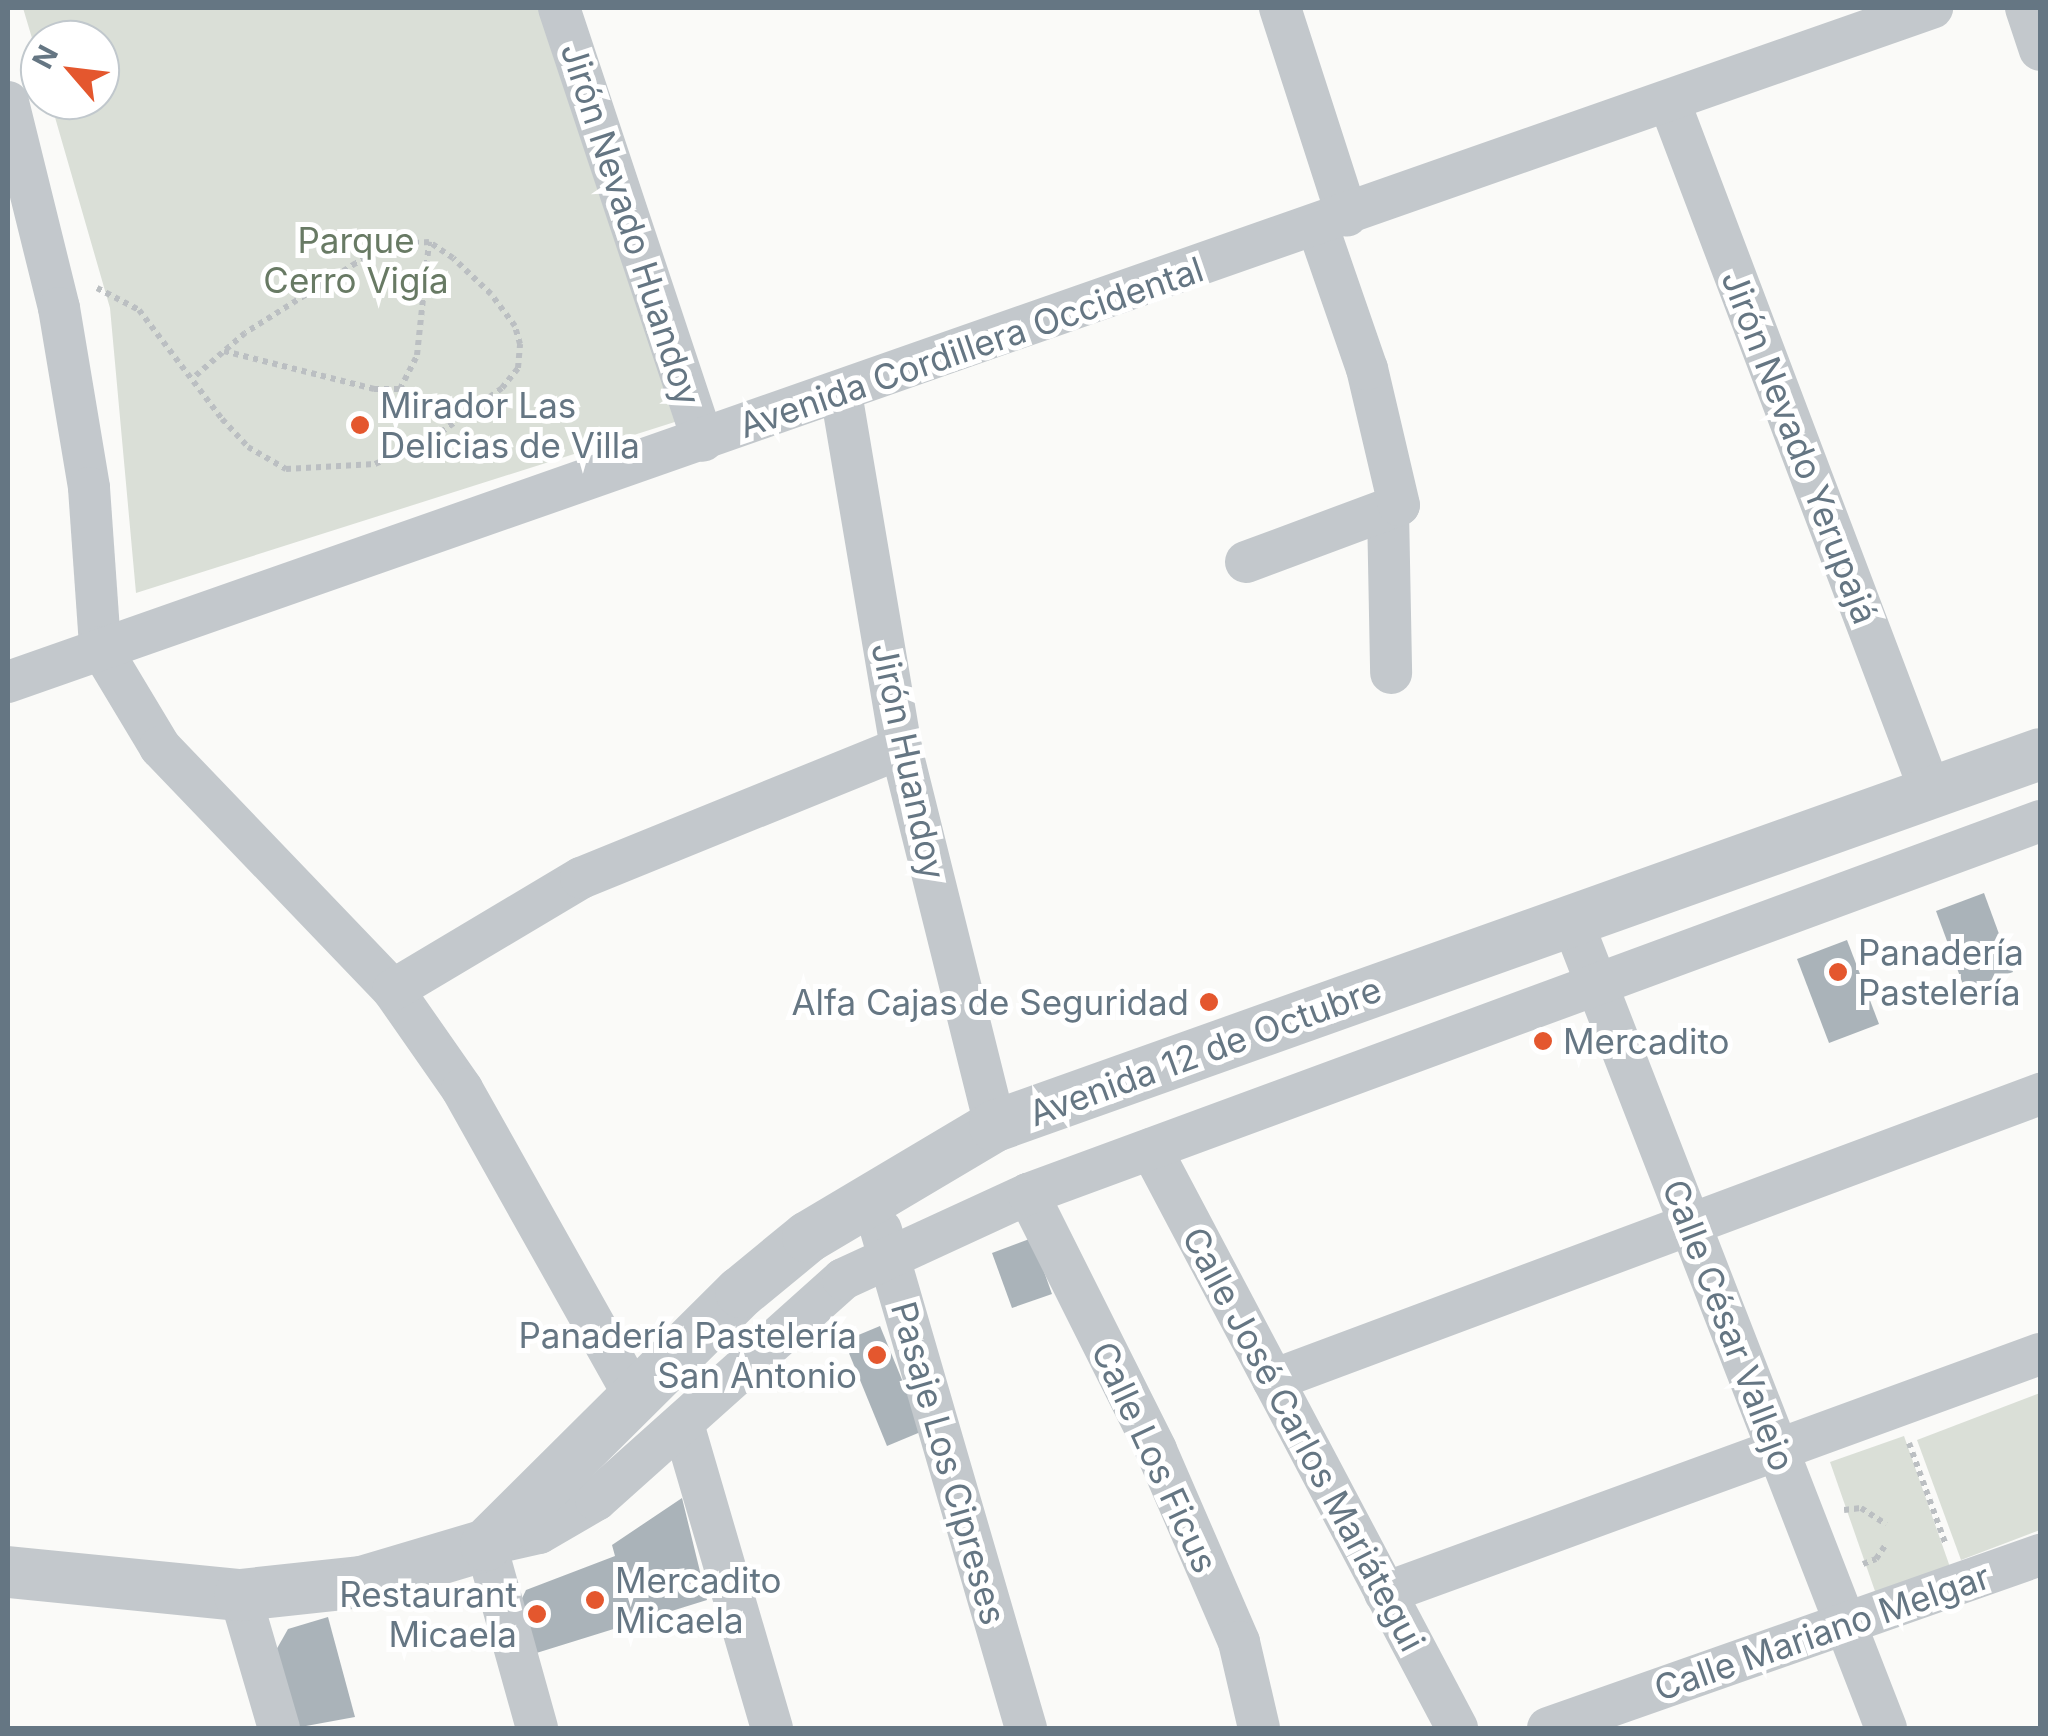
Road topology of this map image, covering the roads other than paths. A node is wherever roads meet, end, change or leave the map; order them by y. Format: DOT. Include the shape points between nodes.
graph roads {
  1 [pos="559,8"];
  2 [pos="1280,8"];
  3 [pos="1932,8"];
  4 [pos="2026,8"];
  5 [pos="2040,50"];
  6 [pos="1668,101"];
  7 [pos="8,102"];
  8 [pos="1332,220"];
  9 [pos="841,393"];
  10 [pos="703,441"];
  11 [pos="1388,510"];
  12 [pos="1246,562"];
  13 [pos="100,648"];
  14 [pos="1390,673"];
  15 [pos="8,682"];
  16 [pos="901,748"];
  17 [pos="2040,754"];
  18 [pos="1931,793"];
  19 [pos="2040,821"];
  20 [pos="1572,921"];
  21 [pos="1596,985"];
  22 [pos="393,990"];
  23 [pos="2040,1094"];
  24 [pos="994,1126"];
  25 [pos="1151,1149"];
  26 [pos="1028,1194"];
  27 [pos="872,1197"];
  28 [pos="1690,1224"];
  29 [pos="888,1255"];
  30 [pos="2040,1354"];
  31 [pos="1273,1380"];
  32 [pos="634,1395"];
  33 [pos="683,1424"];
  34 [pos="1778,1450"];
  35 [pos="486,1545"];
  36 [pos="2040,1555"];
  37 [pos="8,1572"];
  38 [pos="1385,1593"];
  39 [pos="240,1596"];
  40 [pos="1846,1623"];
  41 [pos="279,1728"];
  42 [pos="538,1728"];
  43 [pos="772,1728"];
  44 [pos="1026,1728"];
  45 [pos="1259,1728"];
  46 [pos="1457,1728"];
  47 [pos="1548,1728"];
  48 [pos="1886,1728"];
  1 -- 10 [label="street, Jirón Nevado Huandoy"];
  2 -- 8 [label="street"];
  3 -- 6 [label="street, Avenida Cordillera Occidental"];
  4 -- 5 [label="street"];
  6 -- 8 [label="street, Avenida Cordillera Occidental"];
  6 -- 18 [label="street, Jirón Nevado Yerupajá"];
  7 -- 13 [label="street" via="57,296 89,488"];
  8 -- 9 [label="street, Avenida Cordillera Occidental"];
  8 -- 11 [label="street" via="1399,505"];
  9 -- 10 [label="street, Avenida Cordillera Occidental"];
  9 -- 16 [label="street, Jirón Huandoy"];
  10 -- 13 [label="street, Avenida Cordillera Occidental"];
  11 -- 12 [label="street"];
  11 -- 14 [label="street"];
  13 -- 15 [label="street, Avenida Cordillera Occidental"];
  13 -- 22 [label="street" via="160,746"];
  16 -- 22 [label="street" via="581,878"];
  16 -- 24 [label="street, Jirón Huandoy"];
  17 -- 18 [label="street, Avenida 12 de Octubre"];
  18 -- 20 [label="street, Avenida 12 de Octubre"];
  19 -- 21 [label="street, Avenida 12 de Octubre"];
  20 -- 21 [label="street, Calle César Vallejo"];
  20 -- 24 [label="street, Avenida 12 de Octubre"];
  21 -- 25 [label="street, Avenida 12 de Octubre"];
  21 -- 28 [label="street, Calle César Vallejo"];
  22 -- 32 [label="street" via="462,1089"];
  23 -- 28 [label="street"];
  24 -- 27 [label="street, Avenida 12 de Octubre"];
  25 -- 26 [label="street, Avenida 12 de Octubre"];
  25 -- 31 [label="street, Calle José Carlos Mariátegui"];
  26 -- 29 [label="street, Avenida 12 de Octubre"];
  26 -- 45 [label="street, Calle Los Ficus" via="1156,1450 1239,1642"];
  27 -- 29 [label="street, Pasaje Los Cipreses"];
  27 -- 32 [label="street, Avenida 12 de Octubre" via="742,1292"];
  28 -- 31 [label="street"];
  28 -- 34 [label="street, Calle César Vallejo"];
  29 -- 33 [label="street, Avenida 12 de Octubre" via="842,1279 779,1330"];
  29 -- 44 [label="street, Pasaje Los Cipreses"];
  30 -- 34 [label="street"];
  31 -- 38 [label="street, Calle José Carlos Mariátegui"];
  32 -- 35 [label="street, Avenida 12 de Octubre"];
  33 -- 35 [label="street, Avenida 12 de Octubre" via="568,1519"];
  33 -- 43 [label="street"];
  34 -- 38 [label="street"];
  34 -- 40 [label="street, Calle César Vallejo"];
  35 -- 39 [label="street, Avenida 12 de Octubre" via="362,1582"];
  35 -- 42 [label="street"];
  36 -- 40 [label="street, Calle Mariano Melgar"];
  37 -- 39 [label="street, Avenida 12 de Octubre"];
  38 -- 46 [label="street, Calle José Carlos Mariátegui"];
  39 -- 41 [label="street"];
  40 -- 47 [label="street, Calle Mariano Melgar"];
  40 -- 48 [label="street, Calle César Vallejo"];
}
